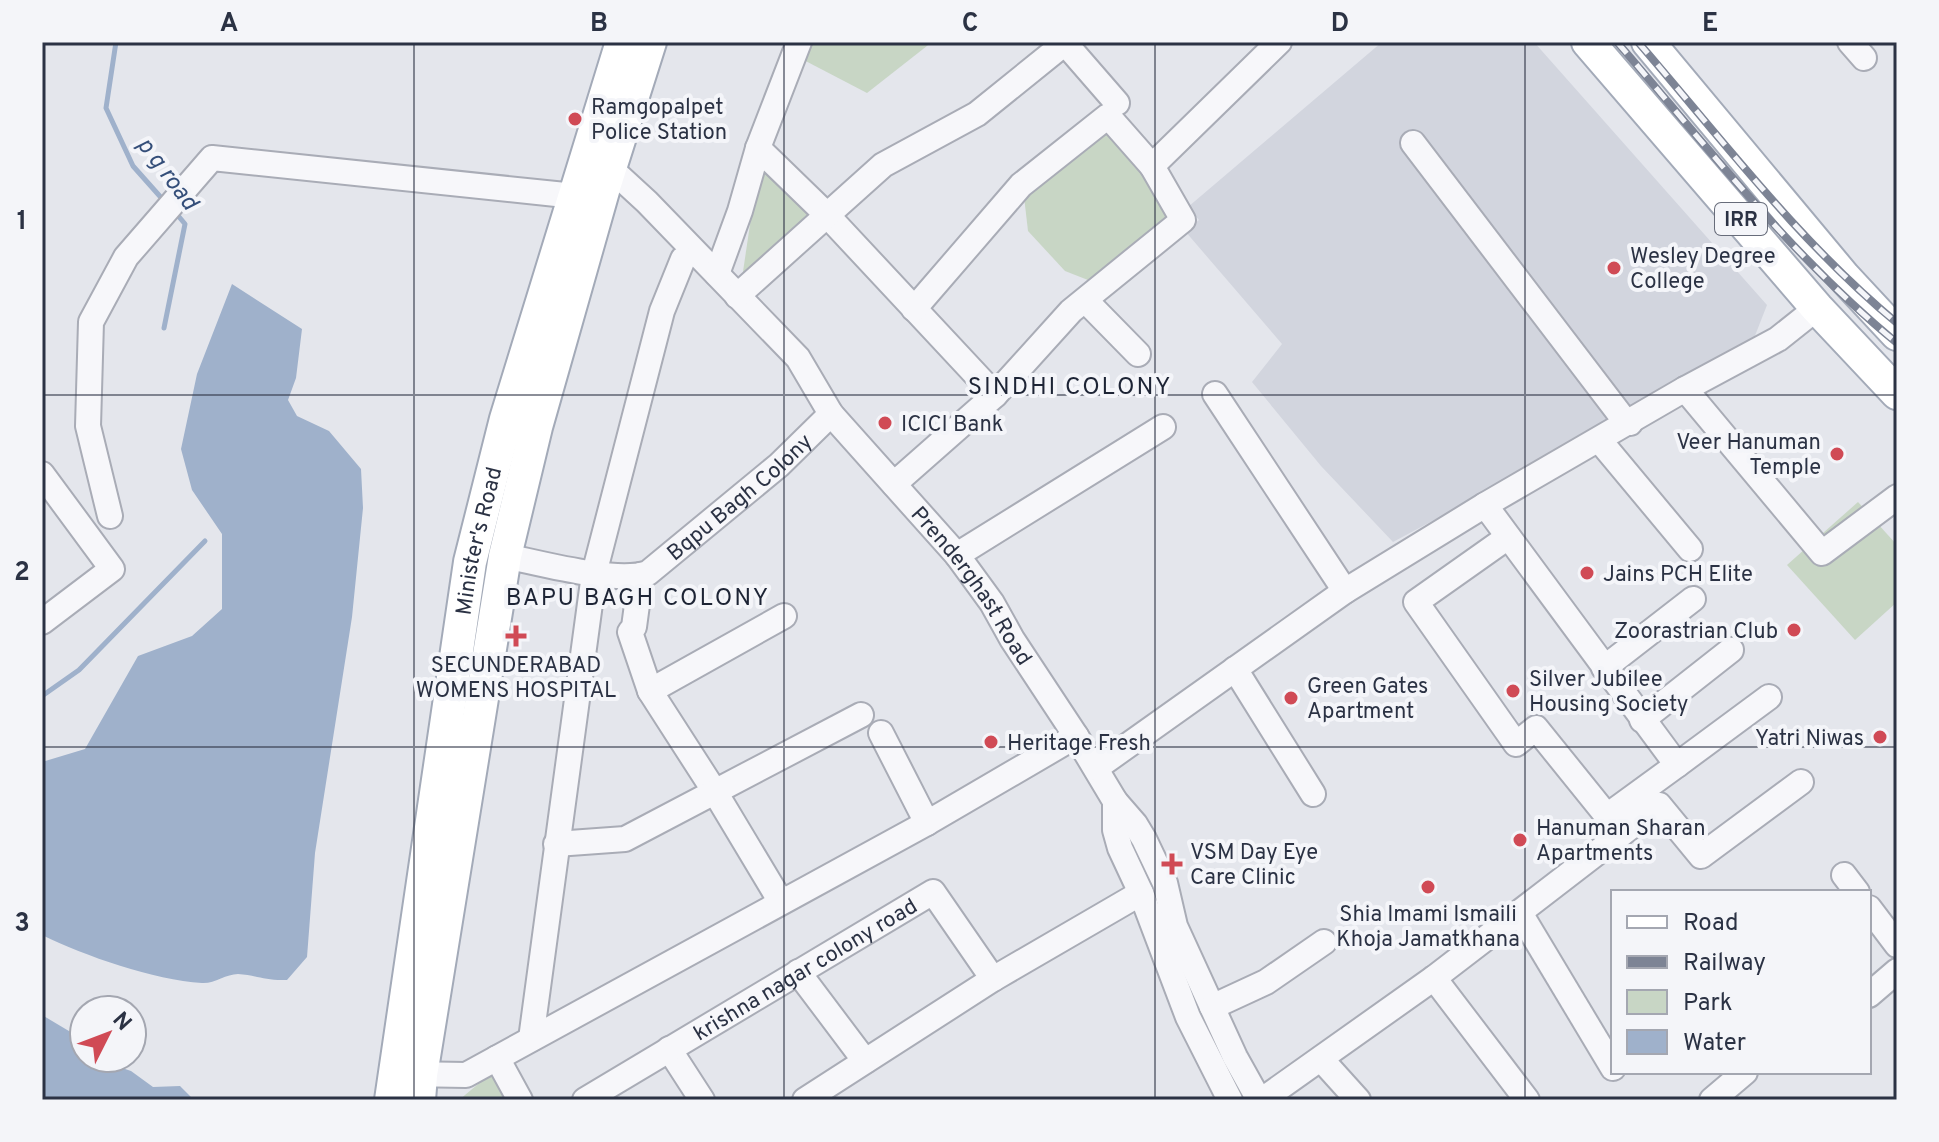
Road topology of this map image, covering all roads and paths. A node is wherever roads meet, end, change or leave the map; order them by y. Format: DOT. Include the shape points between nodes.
graph roads {
  1 [pos="622,42"];
  2 [pos="650,42"];
  3 [pos="799,42"];
  4 [pos="1064,42"];
  5 [pos="1279,42"];
  6 [pos="1588,42"];
  7 [pos="1648,42"];
  8 [pos="1117,103"];
  9 [pos="1413,143"];
  10 [pos="758,148"];
  11 [pos="1152,166"];
  12 [pos="592,175"];
  13 [pos="826,214"];
  14 [pos="683,259"];
  15 [pos="717,274"];
  16 [pos="1844,277"];
  17 [pos="737,296"];
  18 [pos="1086,301"];
  19 [pos="1817,308"];
  20 [pos="914,309"];
  21 [pos="1897,334"];
  22 [pos="1897,344"];
  23 [pos="1138,354"];
  24 [pos="812,384"];
  25 [pos="1685,389"];
  26 [pos="1897,393"];
  27 [pos="1215,394"];
  28 [pos="995,395"];
  29 [pos="831,414"];
  30 [pos="1630,423"];
  31 [pos="1163,427"];
  32 [pos="1600,441"];
  33 [pos="42,474"];
  34 [pos="894,484"];
  35 [pos="1897,497"];
  36 [pos="1485,505"];
  37 [pos="110,516"];
  38 [pos="1508,537"];
  39 [pos="1690,549"];
  40 [pos="957,555"];
  41 [pos="505,556"];
  42 [pos="594,574"];
  43 [pos="641,575"];
  44 [pos="1345,591"];
  45 [pos="1693,599"];
  46 [pos="784,616"];
  47 [pos="42,622"];
  48 [pos="586,630"];
  49 [pos="630,632"];
  50 [pos="1731,650"];
  51 [pos="1604,668"];
  52 [pos="1235,669"];
  53 [pos="650,691"];
  54 [pos="1769,697"];
  55 [pos="861,715"];
  56 [pos="1642,720"];
  57 [pos="881,733"];
  58 [pos="1076,736"];
  59 [pos="1677,765"];
  60 [pos="1096,768"];
  61 [pos="1801,782"];
  62 [pos="715,792"];
  63 [pos="1313,794"];
  64 [pos="1115,801"];
  65 [pos="927,823"];
  66 [pos="1614,825"];
  67 [pos="556,844"];
  68 [pos="1141,893"];
  69 [pos="781,902"];
  70 [pos="1871,911"];
  71 [pos="1520,913"];
  72 [pos="1324,942"];
  73 [pos="1897,945"];
  74 [pos="1897,971"];
  75 [pos="798,972"];
  76 [pos="1434,978"];
  77 [pos="993,979"];
  78 [pos="1871,993"];
  79 [pos="1212,1007"];
  80 [pos="531,1039"];
  81 [pos="669,1049"];
  82 [pos="497,1058"];
  83 [pos="1321,1059"];
  84 [pos="865,1061"];
  85 [pos="1611,1065"];
  86 [pos="1743,1074"];
  87 [pos="406,1087"];
  88 [pos="520,1100"];
  89 [pos="585,1100"];
  90 [pos="702,1100"];
  91 [pos="805,1100"];
  92 [pos="1230,1100"];
  93 [pos="1261,1100"];
  94 [pos="1358,1100"];
  95 [pos="1527,1100"];
  96 [pos="1712,1100"];
  1 -- 12 [label="main road, Minister's Road"];
  2 -- 12 [label="main road, Minister's Road"];
  3 -- 10 [label="street"];
  4 -- 8 [label="street"];
  4 -- 13 [label="street" via="977,114 883,165"];
  5 -- 11 [label="street"];
  6 -- 19 [label="main road, IRR"];
  7 -- 16 [label="main road, IRR"];
  9 -- 30 [label="street"];
  10 -- 13 [label="street"];
  10 -- 15 [label="street"];
  11 -- 18 [label="street" via="1183,220"];
  11 -- 20 [label="street" via="1108,116 1021,185"];
  12 -- 14 [label="street, Prenderghast Road"];
  12 -- 15 [label="street, Prenderghast Road"];
  12 -- 37 [label="street" via="212,158 126,257 91,322 88,426"];
  12 -- 41 [label="main road, Minister's Road"];
  12 -- 87 [label="main road, Minister's Road" via="506,419 470,562"];
  13 -- 17 [label="street"];
  13 -- 20 [label="street"];
  14 -- 24 [label="street, Prenderghast Road" via="789,369"];
  14 -- 42 [label="street" via="662,311"];
  15 -- 17 [label="street, Prenderghast Road"];
  16 -- 21 [label="main road, IRR"];
  16 -- 22 [label="main road, IRR"];
  17 -- 24 [label="street, Prenderghast Road" via="798,358"];
  18 -- 23 [label="street"];
  18 -- 28 [label="street"];
  19 -- 25 [label="street" via="1778,339"];
  19 -- 26 [label="main road, IRR"];
  20 -- 28 [label="street"];
  24 -- 29 [label="street, Prenderghast Road"];
  25 -- 30 [label="street"];
  25 -- 35 [label="street" via="1822,553"];
  27 -- 44 [label="street"];
  28 -- 34 [label="street"];
  29 -- 34 [label="street, Prenderghast Road"];
  29 -- 43 [label="street, Bqpu Bagh Colony" via="779,465"];
  30 -- 32 [label="street"];
  31 -- 40 [label="street"];
  32 -- 36 [label="street"];
  32 -- 39 [label="street"];
  33 -- 47 [label="street" via="112,569"];
  34 -- 40 [label="street, Prenderghast Road"];
  36 -- 38 [label="street"];
  36 -- 44 [label="street"];
  38 -- 51 [label="street"];
  38 -- 66 [label="street" via="1416,602 1516,744 1536,728"];
  40 -- 58 [label="street, Prenderghast Road"];
  41 -- 42 [label="street"];
  41 -- 87 [label="main road, Minister's Road"];
  42 -- 43 [label="street"];
  42 -- 48 [label="street"];
  43 -- 49 [label="street"];
  44 -- 52 [label="street"];
  45 -- 51 [label="street"];
  46 -- 53 [label="street"];
  48 -- 49 [label="street"];
  48 -- 67 [label="street"];
  49 -- 53 [label="street"];
  50 -- 56 [label="street"];
  51 -- 56 [label="street"];
  52 -- 60 [label="street"];
  52 -- 63 [label="street"];
  53 -- 62 [label="street"];
  54 -- 59 [label="street"];
  55 -- 62 [label="street"];
  56 -- 59 [label="street"];
  57 -- 65 [label="street"];
  58 -- 60 [label="street, Prenderghast Road"];
  58 -- 65 [label="street"];
  59 -- 66 [label="street"];
  60 -- 64 [label="street, Prenderghast Road"];
  61 -- 66 [label="street" via="1701,856 1659,805"];
  62 -- 67 [label="street" via="625,839"];
  62 -- 69 [label="street"];
  64 -- 68 [label="street, Prenderghast Road" via="1115,830"];
  64 -- 79 [label="street, Prenderghast Road" via="1135,824 1165,883 1175,926"];
  65 -- 69 [label="street"];
  66 -- 71 [label="street"];
  67 -- 80 [label="street"];
  68 -- 77 [label="street"];
  68 -- 92 [label="street, Prenderghast Road" via="1188,1017"];
  69 -- 80 [label="street"];
  70 -- 73 [label="street"];
  71 -- 76 [label="street"];
  71 -- 85 [label="street"];
  72 -- 79 [label="street" via="1266,982"];
  74 -- 78 [label="street"];
  75 -- 77 [label="street, krishna nagar colony road" via="933,892"];
  75 -- 81 [label="street, krishna nagar colony road"];
  75 -- 84 [label="street"];
  76 -- 83 [label="street"];
  76 -- 95 [label="street"];
  77 -- 84 [label="street"];
  79 -- 93 [label="street, Prenderghast Road"];
  80 -- 82 [label="street"];
  81 -- 89 [label="street, krishna nagar colony road"];
  81 -- 90 [label="street"];
  82 -- 87 [label="street" via="466,1075"];
  82 -- 88 [label="street"];
  83 -- 93 [label="street"];
  83 -- 94 [label="street"];
  84 -- 91 [label="street"];
  86 -- 96 [label="street"];
}
